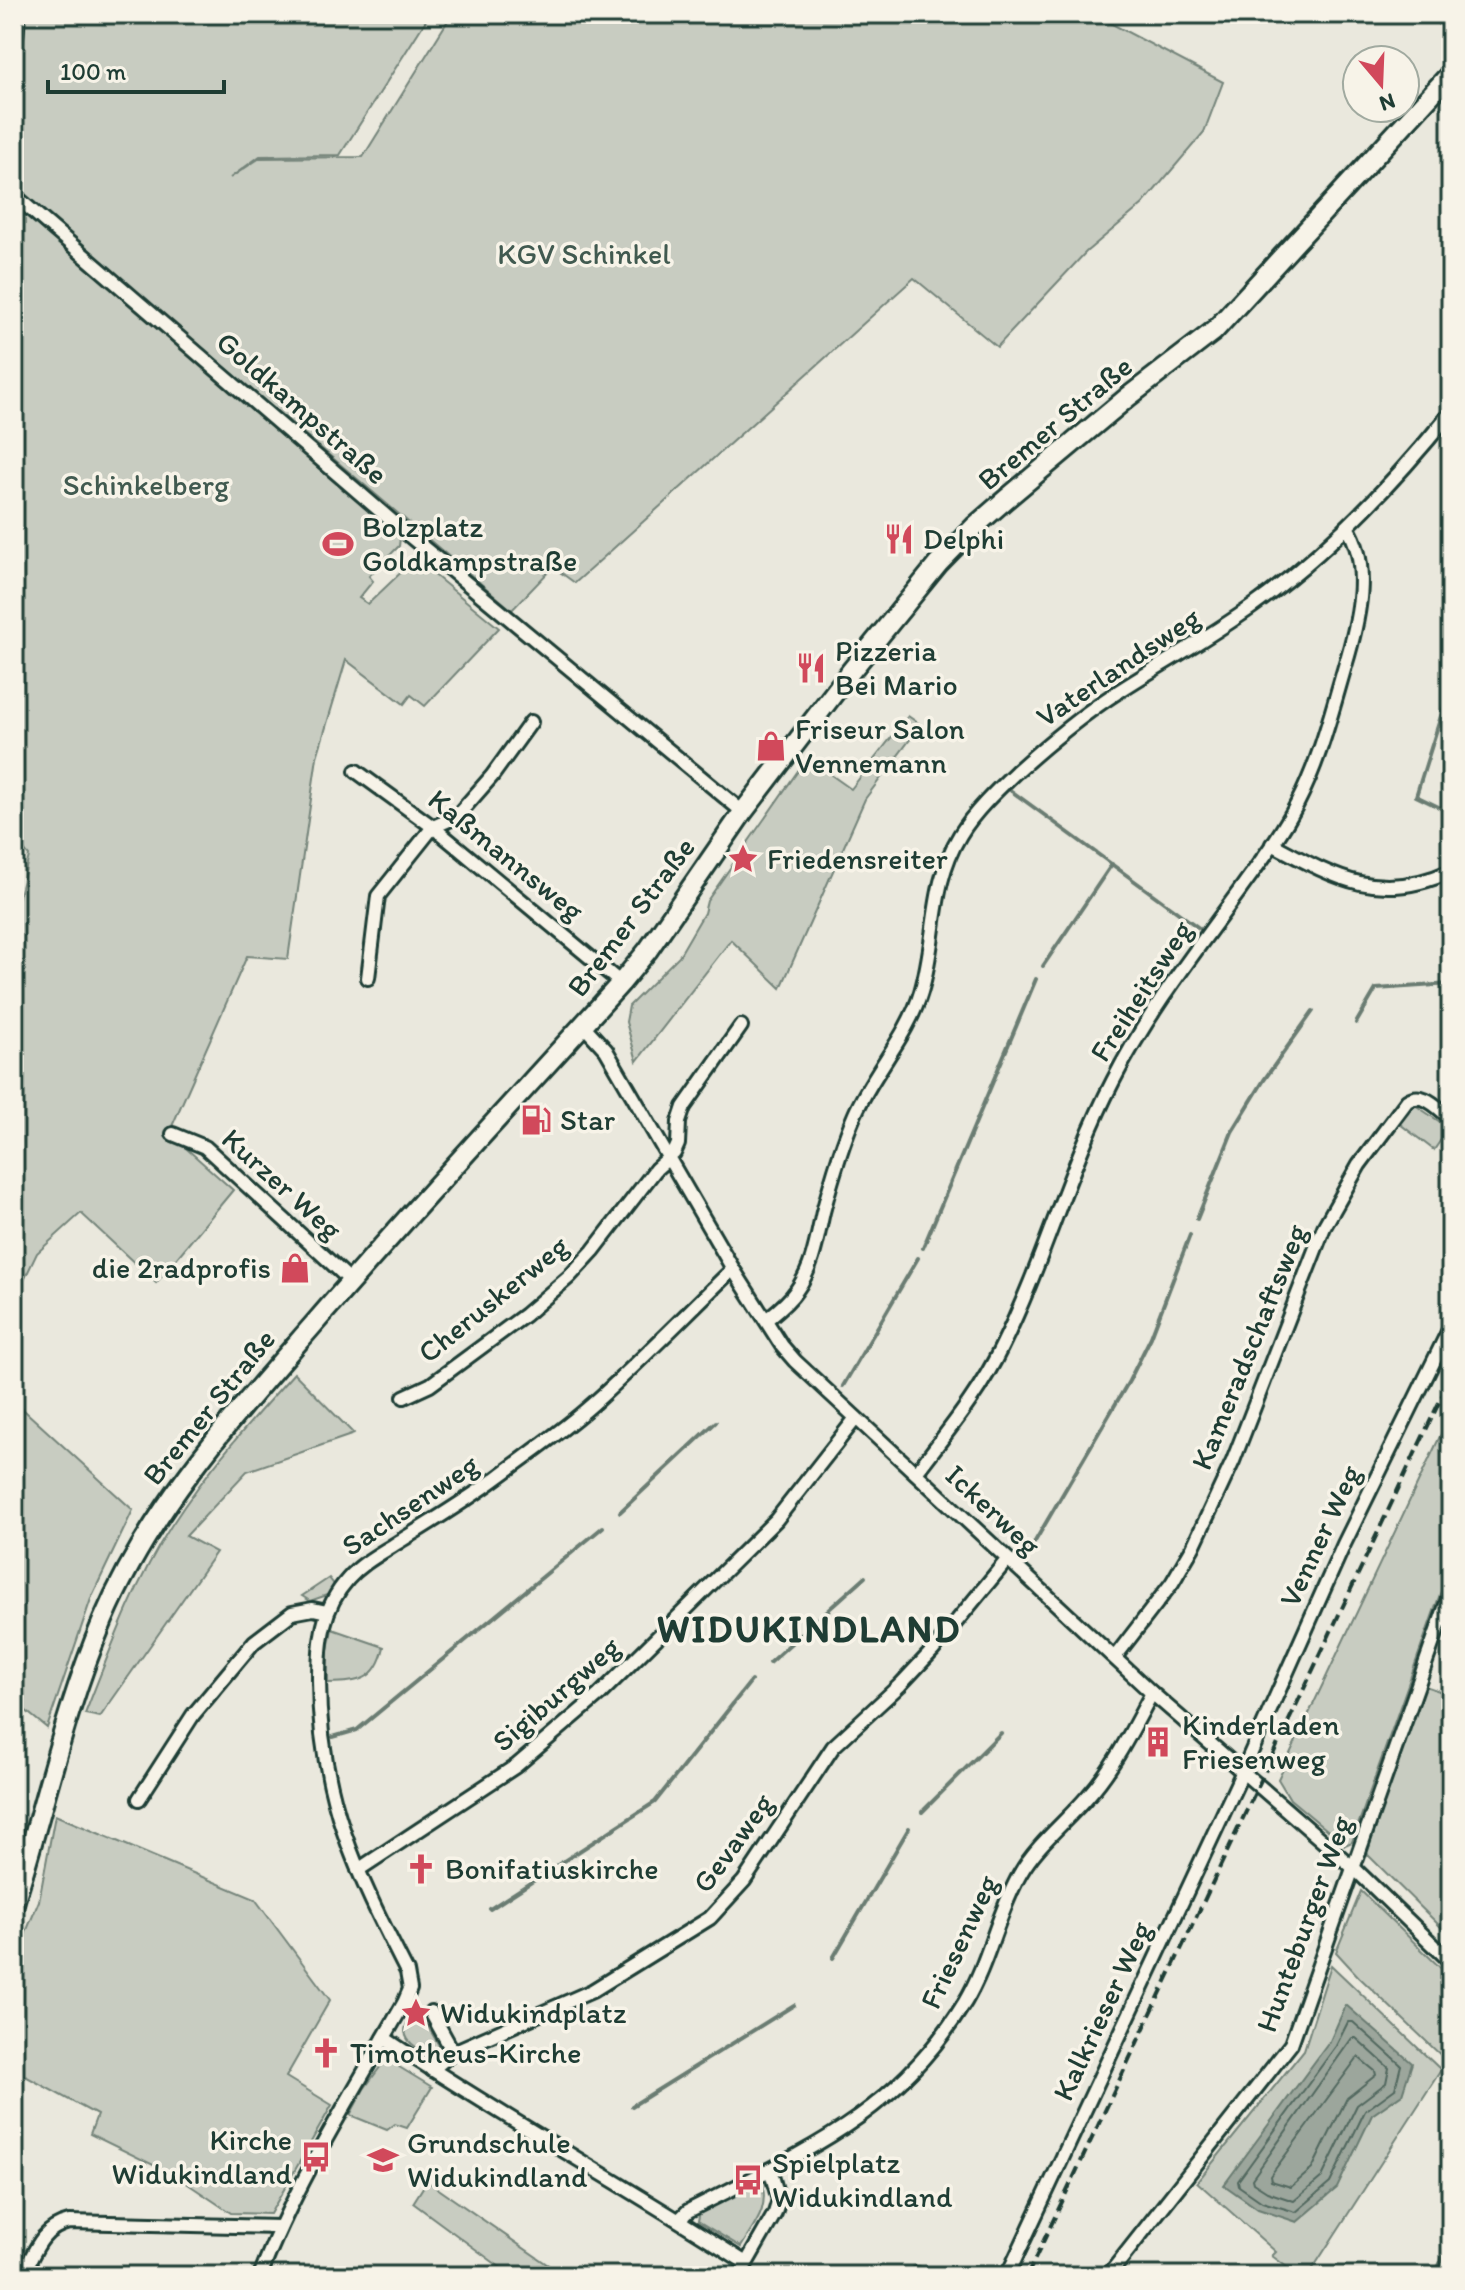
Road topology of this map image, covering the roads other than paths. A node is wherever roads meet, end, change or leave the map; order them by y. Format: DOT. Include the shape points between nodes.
graph roads {
  1 [pos="15,14"];
  2 [pos="1438,14"];
  3 [pos="1451,23"];
  4 [pos="14,57"];
  5 [pos="1451,73"];
  6 [pos="14,195"];
  7 [pos="1451,412"];
  8 [pos="1347,527"];
  9 [pos="531,722"];
  10 [pos="356,771"];
  11 [pos="743,812"];
  12 [pos="433,827"];
  13 [pos="1272,844"];
  14 [pos="1451,871"];
  15 [pos="368,978"];
  16 [pos="621,983"];
  17 [pos="583,1025"];
  18 [pos="741,1026"];
  19 [pos="1451,1116"];
  20 [pos="173,1134"];
  21 [pos="668,1159"];
  22 [pos="733,1269"];
  23 [pos="351,1281"];
  24 [pos="766,1320"];
  25 [pos="1451,1326"];
  26 [pos="404,1397"];
  27 [pos="856,1418"];
  28 [pos="916,1473"];
  29 [pos="1007,1560"];
  30 [pos="1451,1591"];
  31 [pos="327,1612"];
  32 [pos="1115,1657"];
  33 [pos="1152,1693"];
  34 [pos="1242,1772"];
  35 [pos="139,1799"];
  36 [pos="1354,1868"];
  37 [pos="358,1870"];
  38 [pos="14,1903"];
  39 [pos="1451,1962"];
  40 [pos="431,2012"];
  41 [pos="384,2038"];
  42 [pos="453,2052"];
  43 [pos="432,2070"];
  44 [pos="770,2169"];
  45 [pos="679,2220"];
  46 [pos="279,2227"];
  47 [pos="746,2263"];
  48 [pos="1009,2272"];
  49 [pos="22,2276"];
  50 [pos="260,2276"];
  51 [pos="739,2276"];
  52 [pos="1108,2276"];
  1 -- 4 [label="street"];
  2 -- 3 [label="street"];
  5 -- 11 [label="main road, Bremer Straße" via="1214,331 1017,490 938,564"];
  6 -- 11 [label="street, Goldkampstraße" via="400,528"];
  7 -- 8 [label="street, Vaterlandsweg"];
  8 -- 13 [label="street, Freiheitsweg" via="1357,548 1357,624 1311,774"];
  8 -- 24 [label="street, Vaterlandsweg" via="1254,606 1074,723 1007,781 963,830 942,872 920,998 856,1111 807,1273 783,1307"];
  9 -- 12 [label="street" via="456,817"];
  10 -- 12 [label="street, Kaßmannsweg"];
  11 -- 16 [label="main road, Bremer Straße"];
  12 -- 15 [label="street" via="378,896"];
  12 -- 16 [label="street, Kaßmannsweg"];
  13 -- 14 [label="street" via="1329,876 1359,884 1410,884"];
  13 -- 28 [label="street, Freiheitsweg" via="1134,1041 1106,1095 1000,1350 958,1420"];
  16 -- 17 [label="main road, Bremer Straße"];
  17 -- 21 [label="street, Ickerweg" via="606,1050"];
  17 -- 23 [label="main road, Bremer Straße"];
  18 -- 21 [label="street" via="684,1107 678,1144"];
  19 -- 32 [label="street, Kameradschaftsweg" via="1415,1096 1359,1165 1324,1227 1212,1508 1172,1583"];
  20 -- 23 [label="street, Kurzer Weg" via="205,1147"];
  21 -- 22 [label="street, Ickerweg"];
  21 -- 26 [label="street, Cheruskerweg" via="593,1251 548,1296 430,1385"];
  22 -- 24 [label="street, Ickerweg"];
  22 -- 31 [label="street, Sachsenweg" via="593,1404 489,1484 365,1563"];
  23 -- 38 [label="main road, Bremer Straße" via="213,1441 159,1514 103,1619 64,1727"];
  24 -- 27 [label="street, Ickerweg" via="795,1361"];
  25 -- 34 [label="street, Venner Weg" via="1344,1544"];
  27 -- 28 [label="street, Ickerweg"];
  27 -- 37 [label="street, Sigiburgweg" via="776,1520 588,1705 516,1766"];
  28 -- 29 [label="street, Ickerweg"];
  29 -- 32 [label="street, Ickerweg"];
  29 -- 42 [label="street, Gevaweg" via="933,1650 833,1747 744,1881 710,1918 592,1991"];
  30 -- 36 [label="street, Hunteburger Weg"];
  31 -- 35 [label="street" via="292,1613 254,1642 193,1715"];
  31 -- 37 [label="street, Sachsenweg" via="319,1656 325,1760 339,1821"];
  32 -- 33 [label="street, Ickerweg"];
  33 -- 34 [label="street, Ickerweg"];
  33 -- 44 [label="street, Friesenweg" via="1098,1783 1021,1873 983,1966 944,2034 883,2101 827,2140"];
  34 -- 36 [label="street, Ickerweg"];
  34 -- 48 [label="street, Kalkrieser Weg"];
  36 -- 39 [label="street, Ickerweg"];
  36 -- 52 [label="street, Hunteburger Weg" via="1291,2044"];
  37 -- 41 [label="street, Sachsenweg" via="407,1972 410,1989"];
  40 -- 42 [label="street"];
  41 -- 43 [label="street"];
  41 -- 46 [label="street"];
  42 -- 43 [label="street, Gevaweg"];
  43 -- 45 [label="street"];
  44 -- 45 [label="street, Friesenweg"];
  44 -- 47 [label="street" via="779,2200"];
  45 -- 47 [label="street"];
  46 -- 49 [label="street" via="69,2222 45,2234"];
  46 -- 50 [label="street"];
  47 -- 51 [label="street"];
}
